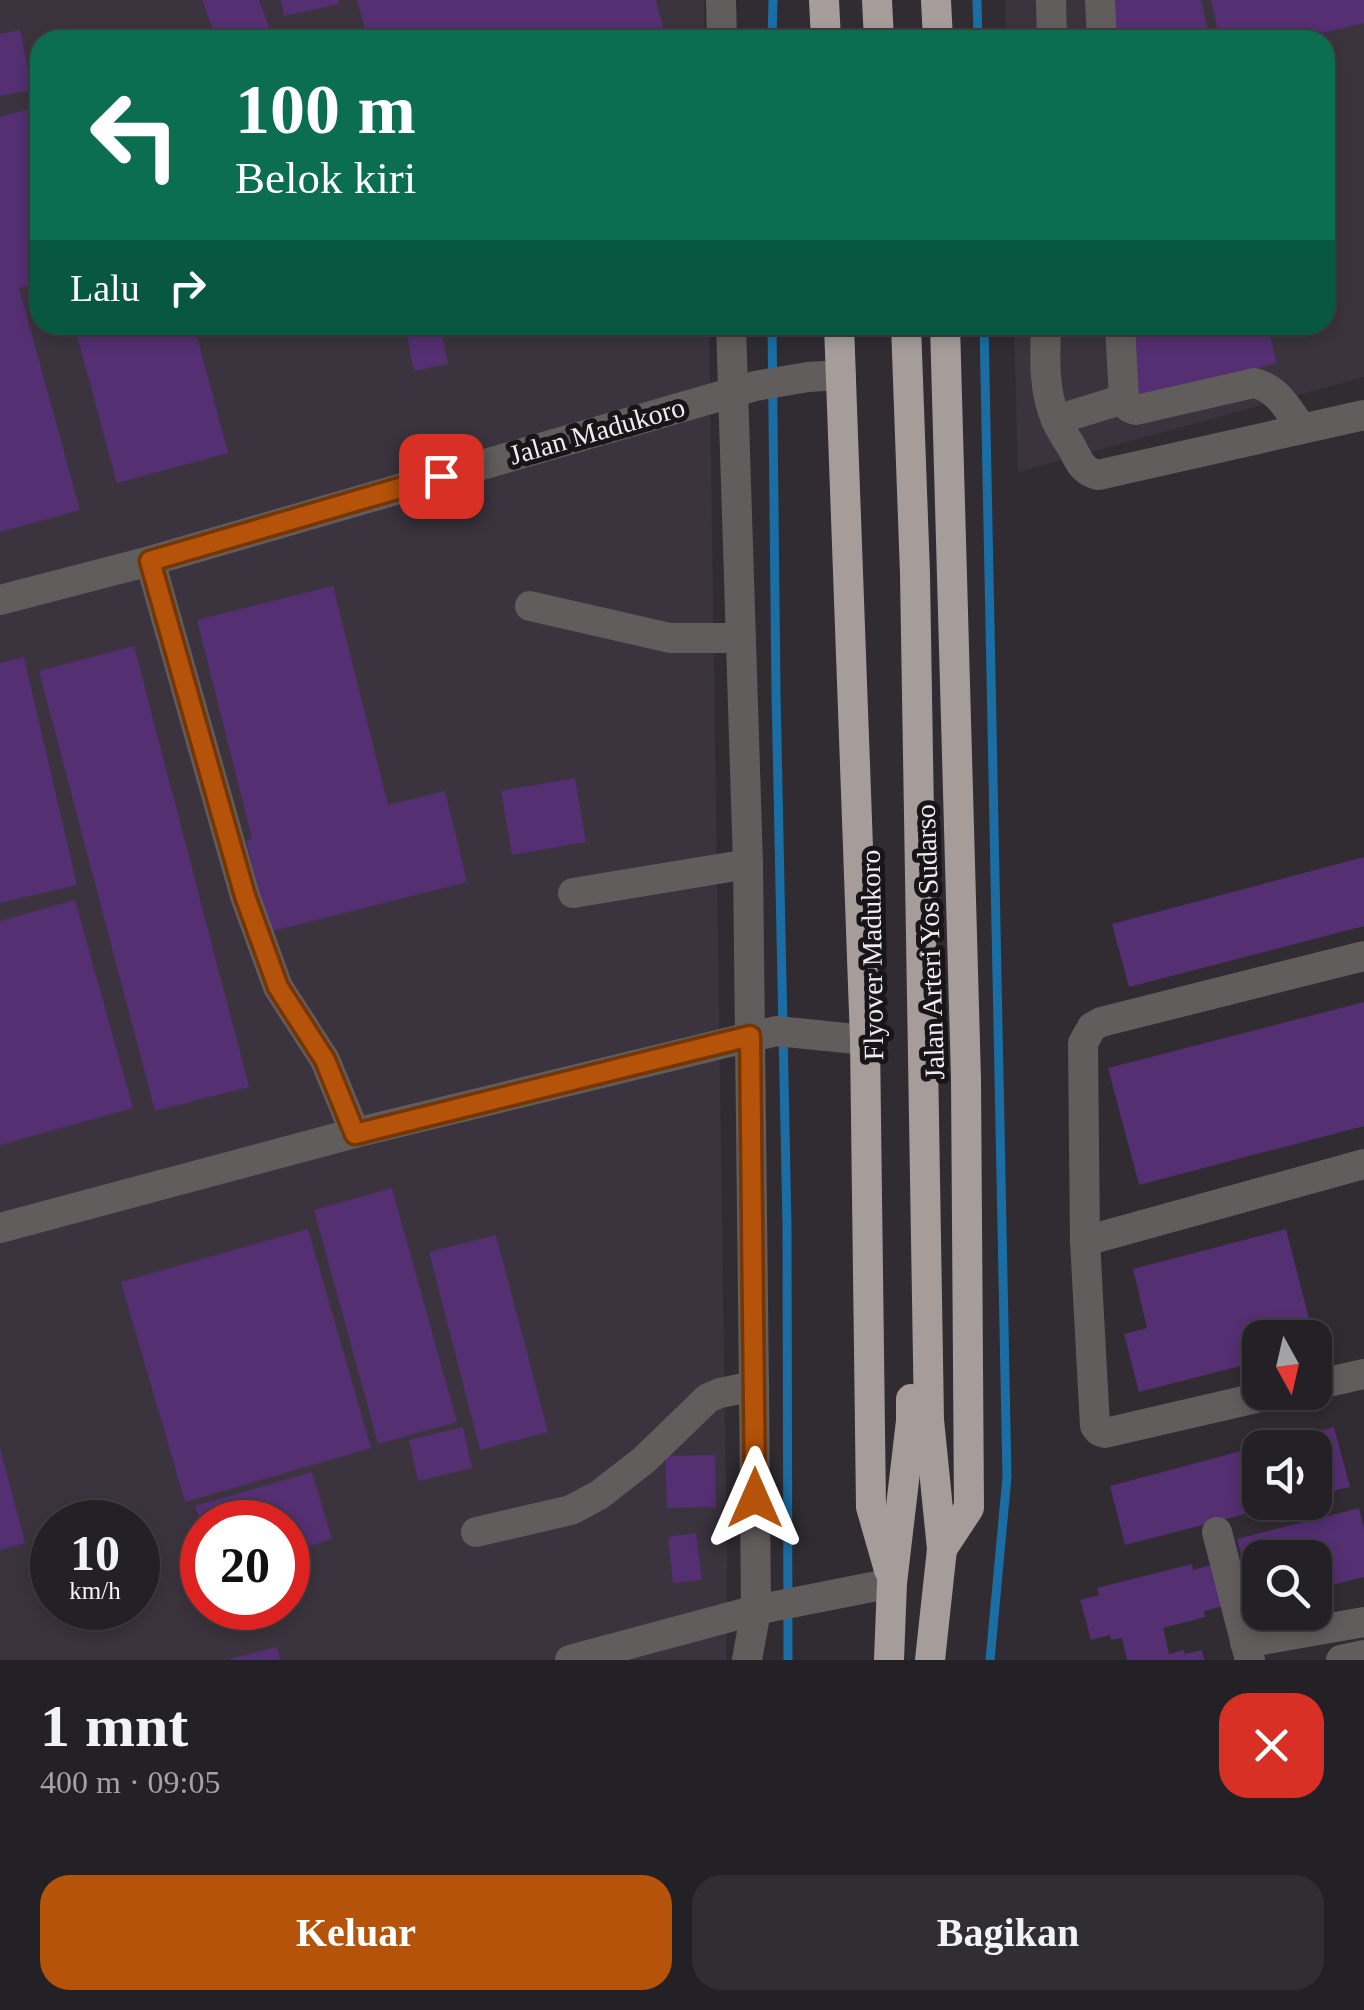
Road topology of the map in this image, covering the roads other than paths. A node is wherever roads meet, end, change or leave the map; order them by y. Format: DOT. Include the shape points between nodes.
graph roads {
  1 [pos="721,0"];
  2 [pos="824,0"];
  3 [pos="877,0"];
  4 [pos="895,0"];
  5 [pos="936,0"];
  6 [pos="1051,0"];
  7 [pos="1100,0"];
  8 [pos="722,30"];
  9 [pos="826,30"];
  10 [pos="878,30"];
  11 [pos="896,30"];
  12 [pos="938,30"];
  13 [pos="1052,30"];
  14 [pos="1102,30"];
  15 [pos="733,335"];
  16 [pos="839,335"];
  17 [pos="890,335"];
  18 [pos="906,335"];
  19 [pos="946,335"];
  20 [pos="1046,335"];
  21 [pos="1121,335"];
  22 [pos="841,375"];
  23 [pos="744,388"];
  24 [pos="1124,399"];
  25 [pos="1364,415"];
  26 [pos="1056,420"];
  27 [pos="1302,429"];
  28 [pos="150,561"];
  29 [pos="0,600"];
  30 [pos="530,606"];
  31 [pos="741,638"];
  32 [pos="748,864"];
  33 [pos="573,893"];
  34 [pos="1364,956"];
  35 [pos="764,1034"];
  36 [pos="854,1039"];
  37 [pos="355,1134"];
  38 [pos="1364,1164"];
  39 [pos="0,1228"];
  40 [pos="1085,1241"];
  41 [pos="1364,1374"];
  42 [pos="1332,1381"];
  43 [pos="754,1386"];
  44 [pos="1242,1401"];
  45 [pos="476,1532"];
  46 [pos="1217,1532"];
  47 [pos="942,1549"];
  48 [pos="892,1583"];
  49 [pos="767,1608"];
  50 [pos="1364,1622"];
  51 [pos="1248,1652"];
  52 [pos="1364,1655"];
  53 [pos="570,1660"];
  54 [pos="747,1660"];
  55 [pos="889,1660"];
  56 [pos="930,1660"];
  57 [pos="1340,1660"];
  1 -- 8 [label="street"];
  2 -- 9 [label="highway"];
  3 -- 10 [label="highway"];
  4 -- 11 [label="highway"];
  5 -- 12 [label="highway"];
  6 -- 13 [label="street"];
  7 -- 14 [label="street"];
  15 -- 23 [label="street"];
  16 -- 22 [label="highway"];
  17 -- 48 [label="highway, Flyover Madukoro" via="900,574 911,1421"];
  18 -- 47 [label="highway, Flyover Madukoro" via="929,1420"];
  19 -- 47 [label="highway, Jalan Arteri Yos Sudarso" via="966,1079 969,1508"];
  20 -- 26 [label="street"];
  21 -- 24 [label="street"];
  22 -- 23 [label="street, Jalan Madukoro"];
  22 -- 36 [label="highway"];
  23 -- 28 [label="street, Jalan Madukoro"];
  23 -- 31 [label="street"];
  24 -- 26 [label="street"];
  24 -- 27 [label="street" via="1136,410 1263,384"];
  25 -- 27 [label="street"];
  26 -- 27 [label="street" via="1082,465 1098,475"];
  28 -- 29 [label="street, Jalan Madukoro"];
  28 -- 37 [label="street" via="245,896 278,987 325,1060"];
  30 -- 31 [label="street" via="642,634"];
  31 -- 32 [label="street"];
  32 -- 33 [label="street"];
  32 -- 35 [label="street"];
  34 -- 40 [label="street" via="1092,1027 1082,1052"];
  35 -- 36 [label="street"];
  35 -- 37 [label="street"];
  35 -- 43 [label="street"];
  36 -- 48 [label="highway" via="869,1184 871,1507"];
  37 -- 39 [label="street"];
  38 -- 40 [label="street"];
  40 -- 44 [label="street" via="1098,1431"];
  41 -- 42 [label="street"];
  43 -- 45 [label="street" via="708,1398 624,1478 572,1510"];
  43 -- 49 [label="street"];
  46 -- 51 [label="street"];
  47 -- 56 [label="highway"];
  48 -- 49 [label="street"];
  48 -- 55 [label="highway"];
  49 -- 53 [label="street"];
  49 -- 54 [label="street"];
  50 -- 51 [label="street"];
  52 -- 57 [label="street"];
}
